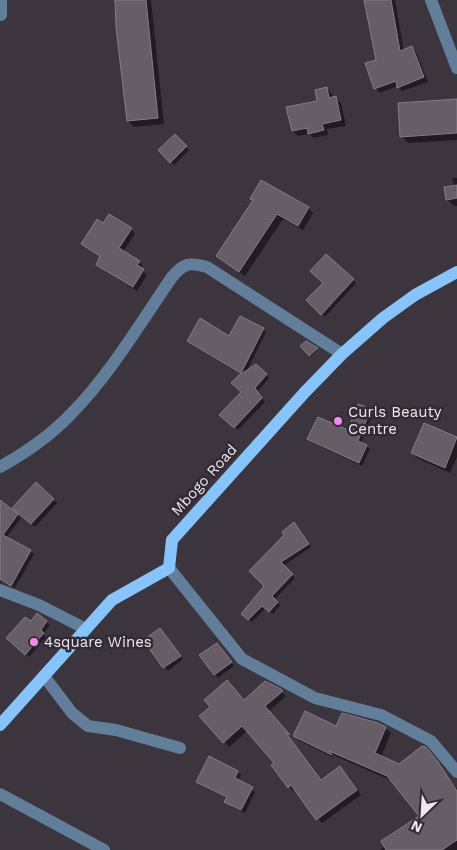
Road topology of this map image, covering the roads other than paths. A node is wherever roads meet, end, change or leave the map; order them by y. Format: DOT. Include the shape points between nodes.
graph roads {
  1 [pos="1,0"];
  2 [pos="431,0"];
  3 [pos="1,15"];
  4 [pos="457,68"];
  5 [pos="457,272"];
  6 [pos="342,354"];
  7 [pos="0,468"];
  8 [pos="168,568"];
  9 [pos="0,590"];
  10 [pos="86,629"];
  11 [pos="44,676"];
  12 [pos="0,725"];
  13 [pos="180,748"];
  14 [pos="457,772"];
  15 [pos="0,794"];
  16 [pos="104,850"];
  1 -- 3 [label="street"];
  2 -- 4 [label="street"];
  5 -- 6 [label="main road, Mbogo Road" via="415,295"];
  6 -- 7 [label="street" via="206,267 186,264 172,277 118,355 70,416"];
  6 -- 8 [label="main road, Mbogo Road" via="172,540"];
  8 -- 10 [label="main road" via="112,600"];
  8 -- 14 [label="street" via="242,660 315,698 381,715 431,741"];
  9 -- 10 [label="street"];
  10 -- 11 [label="main road"];
  11 -- 12 [label="main road"];
  11 -- 13 [label="street" via="72,713 88,726 116,730"];
  15 -- 16 [label="street"];
}
